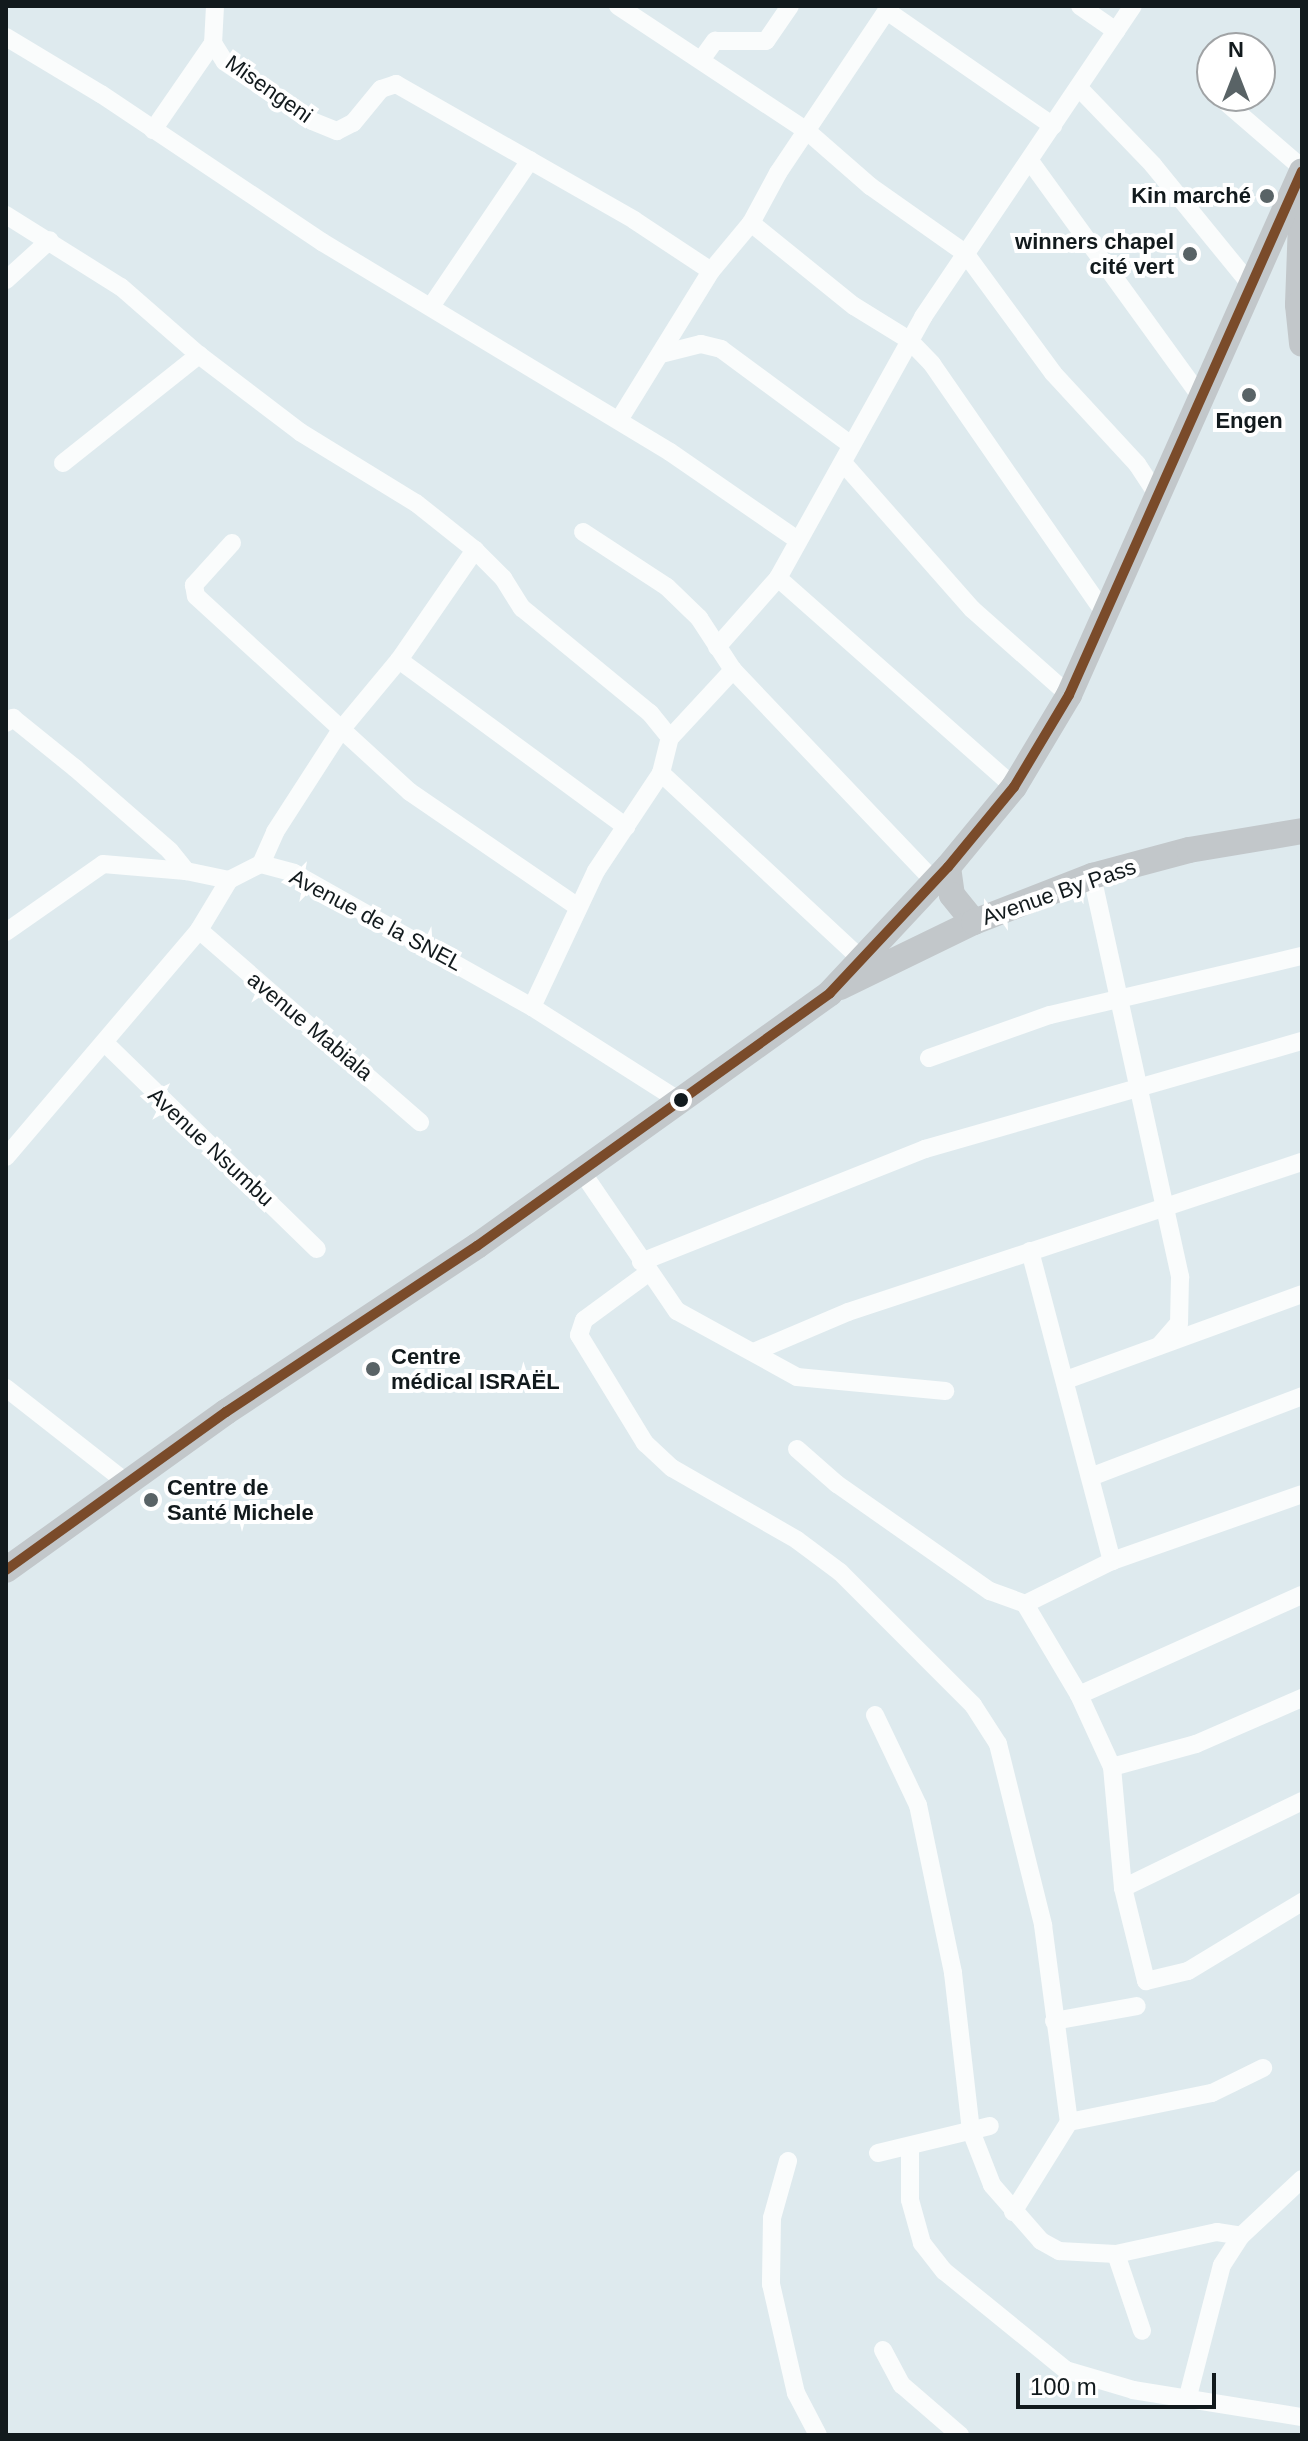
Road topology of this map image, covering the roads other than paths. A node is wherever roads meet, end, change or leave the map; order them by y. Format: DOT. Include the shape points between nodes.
graph roads {
  1 [pos="215,6"];
  2 [pos="618,6"];
  3 [pos="790,6"];
  4 [pos="1080,6"];
  5 [pos="1133,6"];
  6 [pos="889,8"];
  7 [pos="1116,31"];
  8 [pos="6,37"];
  9 [pos="213,43"];
  10 [pos="701,60"];
  11 [pos="1079,88"];
  12 [pos="1237,112"];
  13 [pos="1053,126"];
  14 [pos="153,130"];
  15 [pos="807,131"];
  16 [pos="530,160"];
  17 [pos="1030,161"];
  18 [pos="1302,170"];
  19 [pos="1302,195"];
  20 [pos="6,215"];
  21 [pos="751,223"];
  22 [pos="50,240"];
  23 [pos="965,253"];
  24 [pos="711,271"];
  25 [pos="6,280"];
  26 [pos="1250,284"];
  27 [pos="432,305"];
  28 [pos="909,340"];
  29 [pos="1302,344"];
  30 [pos="661,354"];
  31 [pos="199,355"];
  32 [pos="1201,397"];
  33 [pos="619,420"];
  34 [pos="850,444"];
  35 [pos="63,463"];
  36 [pos="845,465"];
  37 [pos="1160,499"];
  38 [pos="583,532"];
  39 [pos="796,539"];
  40 [pos="232,543"];
  41 [pos="475,550"];
  42 [pos="778,578"];
  43 [pos="1107,617"];
  44 [pos="717,647"];
  45 [pos="399,660"];
  46 [pos="733,670"];
  47 [pos="1069,695"];
  48 [pos="8,714"];
  49 [pos="340,731"];
  50 [pos="670,738"];
  51 [pos="661,773"];
  52 [pos="1014,787"];
  53 [pos="626,827"];
  54 [pos="1302,831"];
  55 [pos="261,864"];
  56 [pos="186,871"];
  57 [pos="941,874"];
  58 [pos="1092,876"];
  59 [pos="229,880"];
  60 [pos="578,907"];
  61 [pos="974,922"];
  62 [pos="199,930"];
  63 [pos="6,932"];
  64 [pos="1302,956"];
  65 [pos="859,957"];
  66 [pos="830,993"];
  67 [pos="1119,998"];
  68 [pos="532,1007"];
  69 [pos="1302,1041"];
  70 [pos="106,1044"];
  71 [pos="929,1058"];
  72 [pos="1138,1087"];
  73 [pos="678,1100"];
  74 [pos="420,1122"];
  75 [pos="6,1157"];
  76 [pos="1302,1162"];
  77 [pos="580,1169"];
  78 [pos="1165,1208"];
  79 [pos="317,1249"];
  80 [pos="1030,1251"];
  81 [pos="644,1268"];
  82 [pos="1302,1294"];
  83 [pos="1159,1346"];
  84 [pos="756,1351"];
  85 [pos="1066,1380"];
  86 [pos="6,1388"];
  87 [pos="945,1391"];
  88 [pos="1302,1396"];
  89 [pos="797,1449"];
  90 [pos="1093,1476"];
  91 [pos="127,1483"];
  92 [pos="1302,1494"];
  93 [pos="1112,1561"];
  94 [pos="6,1570"];
  95 [pos="1302,1595"];
  96 [pos="1025,1604"];
  97 [pos="1079,1695"];
  98 [pos="1302,1698"];
  99 [pos="875,1715"];
  100 [pos="1112,1767"];
  101 [pos="1302,1801"];
  102 [pos="1123,1888"];
  103 [pos="1302,1902"];
  104 [pos="1137,2006"];
  105 [pos="1054,2021"];
  106 [pos="1263,2068"];
  107 [pos="1069,2122"];
  108 [pos="990,2126"];
  109 [pos="971,2131"];
  110 [pos="910,2147"];
  111 [pos="878,2153"];
  112 [pos="788,2161"];
  113 [pos="1302,2179"];
  114 [pos="1013,2212"];
  115 [pos="1241,2236"];
  116 [pos="1116,2254"];
  117 [pos="1142,2331"];
  118 [pos="883,2350"];
  119 [pos="1187,2400"];
  120 [pos="1302,2417"];
  121 [pos="818,2435"];
  122 [pos="960,2435"];
  1 -- 9 [label="street, Misengeni"];
  2 -- 10 [label="street"];
  3 -- 10 [label="street" via="766,41 715,41"];
  4 -- 7 [label="street"];
  5 -- 7 [label="street"];
  6 -- 13 [label="street"];
  6 -- 15 [label="street"];
  7 -- 11 [label="street"];
  8 -- 14 [label="street"];
  9 -- 14 [label="street"];
  9 -- 16 [label="street, Misengeni" via="225,62 329,130 353,123 381,89 396,84"];
  10 -- 15 [label="street"];
  11 -- 13 [label="street"];
  11 -- 26 [label="street" via="1153,165"];
  12 -- 18 [label="street"];
  13 -- 17 [label="street"];
  14 -- 27 [label="street" via="309,234"];
  15 -- 21 [label="street"];
  15 -- 23 [label="street" via="870,186"];
  16 -- 24 [label="street"];
  16 -- 27 [label="street"];
  17 -- 23 [label="street"];
  17 -- 32 [label="street"];
  18 -- 26 [label="highway"];
  19 -- 29 [label="highway"];
  20 -- 22 [label="street"];
  21 -- 24 [label="street"];
  21 -- 28 [label="street" via="854,306"];
  22 -- 25 [label="street"];
  22 -- 31 [label="street" via="121,287"];
  23 -- 28 [label="street"];
  23 -- 37 [label="street" via="1053,373 1137,464"];
  24 -- 30 [label="street"];
  26 -- 32 [label="highway"];
  27 -- 33 [label="street"];
  28 -- 34 [label="street"];
  28 -- 43 [label="street" via="932,364"];
  30 -- 33 [label="street"];
  30 -- 34 [label="street" via="701,344 721,349"];
  31 -- 35 [label="street"];
  31 -- 41 [label="street" via="357,471 416,503"];
  32 -- 37 [label="highway"];
  33 -- 39 [label="street"];
  34 -- 36 [label="street"];
  36 -- 39 [label="street"];
  36 -- 47 [label="street" via="972,609"];
  37 -- 43 [label="highway"];
  38 -- 44 [label="street" via="667,587 699,618"];
  39 -- 42 [label="street"];
  40 -- 49 [label="street" via="193,590"];
  41 -- 45 [label="street"];
  41 -- 50 [label="street" via="503,578 522,608 650,713"];
  42 -- 44 [label="street"];
  42 -- 52 [label="street"];
  43 -- 47 [label="highway"];
  44 -- 46 [label="street"];
  45 -- 49 [label="street"];
  45 -- 53 [label="street"];
  46 -- 50 [label="street"];
  46 -- 57 [label="street"];
  47 -- 52 [label="highway"];
  48 -- 56 [label="street" via="170,851"];
  49 -- 55 [label="street" via="275,832"];
  49 -- 60 [label="street" via="410,792"];
  50 -- 51 [label="street"];
  51 -- 53 [label="street"];
  51 -- 65 [label="street"];
  52 -- 57 [label="highway"];
  53 -- 60 [label="street"];
  54 -- 58 [label="highway, Avenue By Pass" via="1189,850"];
  55 -- 59 [label="street, Avenue de la SNEL"];
  55 -- 68 [label="street, Avenue de la SNEL" via="294,873"];
  56 -- 59 [label="street"];
  56 -- 63 [label="street" via="103,864"];
  57 -- 61 [label="highway"];
  57 -- 65 [label="highway"];
  58 -- 61 [label="highway, Avenue By Pass"];
  58 -- 67 [label="street"];
  59 -- 62 [label="street"];
  60 -- 68 [label="street"];
  61 -- 66 [label="highway, Avenue By Pass"];
  62 -- 70 [label="street"];
  62 -- 74 [label="street, avenue Mabiala"];
  64 -- 67 [label="street"];
  65 -- 66 [label="highway"];
  66 -- 73 [label="highway"];
  67 -- 71 [label="street" via="1050,1015"];
  67 -- 72 [label="street"];
  68 -- 73 [label="street, Avenue de la SNEL"];
  69 -- 72 [label="street"];
  70 -- 75 [label="street"];
  70 -- 79 [label="street, Avenue Nsumbu"];
  72 -- 78 [label="street"];
  72 -- 81 [label="street" via="925,1149"];
  73 -- 77 [label="highway"];
  76 -- 78 [label="street"];
  77 -- 81 [label="street"];
  77 -- 91 [label="highway" via="477,1246"];
  78 -- 80 [label="street"];
  78 -- 83 [label="street" via="1183,1304 1179,1323"];
  80 -- 84 [label="street" via="848,1312"];
  80 -- 85 [label="street"];
  81 -- 84 [label="street" via="677,1311"];
  81 -- 105 [label="street" via="584,1320 579,1335 614,1398 663,1460 797,1540 840,1572 973,1705 998,1744 1008,1778 1043,1925"];
  82 -- 83 [label="street"];
  83 -- 85 [label="street"];
  84 -- 87 [label="street" via="797,1377"];
  85 -- 90 [label="street"];
  86 -- 91 [label="street"];
  88 -- 90 [label="street"];
  89 -- 96 [label="street" via="837,1484 990,1591"];
  90 -- 93 [label="street"];
  91 -- 94 [label="highway"];
  92 -- 93 [label="street"];
  93 -- 96 [label="street"];
  95 -- 97 [label="street"];
  96 -- 97 [label="street"];
  97 -- 100 [label="street"];
  98 -- 100 [label="street" via="1196,1744"];
  99 -- 109 [label="street" via="918,1805 938,1892"];
  100 -- 102 [label="street"];
  101 -- 102 [label="street"];
  102 -- 103 [label="street" via="1149,1982 1188,1971"];
  104 -- 105 [label="street"];
  105 -- 107 [label="street"];
  106 -- 107 [label="street" via="1212,2093"];
  107 -- 114 [label="street"];
  108 -- 109 [label="street"];
  109 -- 110 [label="street"];
  109 -- 114 [label="street" via="992,2185"];
  110 -- 111 [label="street"];
  110 -- 119 [label="street" via="914,2220 922,2243 944,2271 1066,2370"];
  112 -- 121 [label="street" via="772,2218 771,2284 796,2393"];
  113 -- 115 [label="street"];
  114 -- 116 [label="street" via="1041,2241 1059,2251"];
  115 -- 116 [label="street" via="1217,2232"];
  115 -- 119 [label="street" via="1222,2265"];
  116 -- 117 [label="street"];
  118 -- 122 [label="street" via="902,2385"];
  119 -- 120 [label="street"];
}
